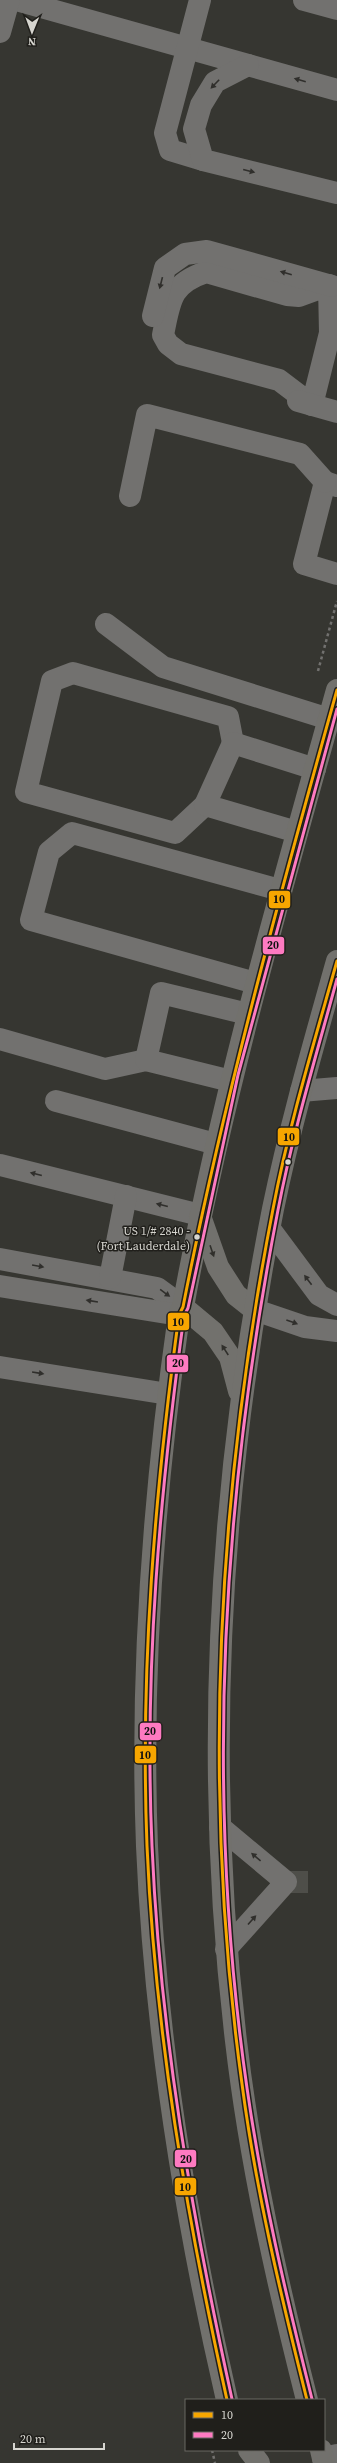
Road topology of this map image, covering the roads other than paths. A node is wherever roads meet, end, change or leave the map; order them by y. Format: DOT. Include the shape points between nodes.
graph roads {
  1 [pos="9,0"];
  2 [pos="16,0"];
  3 [pos="200,0"];
  4 [pos="304,0"];
  5 [pos="337,9"];
  6 [pos="0,32"];
  7 [pos="187,48"];
  8 [pos="248,65"];
  9 [pos="337,90"];
  10 [pos="203,160"];
  11 [pos="337,193"];
  12 [pos="333,286"];
  13 [pos="312,405"];
  14 [pos="337,412"];
  15 [pos="331,484"];
  16 [pos="130,496"];
  17 [pos="337,574"];
  18 [pos="106,624"];
  19 [pos="337,690"];
  20 [pos="329,719"];
  21 [pos="233,744"];
  22 [pos="315,769"];
  23 [pos="205,805"];
  24 [pos="297,832"];
  25 [pos="280,890"];
  26 [pos="337,961"];
  27 [pos="256,983"];
  28 [pos="248,1014"];
  29 [pos="0,1039"];
  30 [pos="146,1060"];
  31 [pos="231,1082"];
  32 [pos="337,1088"];
  33 [pos="301,1091"];
  34 [pos="56,1101"];
  35 [pos="216,1144"];
  36 [pos="0,1165"];
  37 [pos="126,1196"];
  38 [pos="200,1215"];
  39 [pos="270,1229"];
  40 [pos="0,1259"];
  41 [pos="110,1278"];
  42 [pos="0,1286"];
  43 [pos="337,1305"];
  44 [pos="255,1310"];
  45 [pos="181,1311"];
  46 [pos="337,1331"];
  47 [pos="0,1366"];
  48 [pos="168,1394"];
  49 [pos="241,1400"];
  50 [pos="220,1827"];
  51 [pos="226,1949"];
  52 [pos="227,2399"];
  53 [pos="307,2399"];
  54 [pos="240,2451"];
  55 [pos="250,2451"];
  56 [pos="243,2463"];
  57 [pos="259,2463"];
  1 -- 6 [label="street"];
  2 -- 7 [label="street"];
  3 -- 7 [label="street"];
  4 -- 5 [label="street"];
  7 -- 8 [label="street"];
  7 -- 10 [label="street" via="166,132 170,150"];
  9 -- 8 [label="street, one-way"];
  8 -- 10 [label="street, one-way" via="215,82 201,105 194,129"];
  10 -- 11 [label="street, one-way"];
  12 -- 13 [label="street" via="330,333"];
  12 -- 13 [label="street, one-way" via="207,251 185,254 165,268 152,321 160,350 180,368"];
  13 -- 14 [label="street"];
  15 -- 16 [label="street" via="300,454 147,415"];
  15 -- 17 [label="street" via="304,564"];
  18 -- 20 [label="street" via="163,668"];
  19 -- 20 [label="main road"];
  20 -- 22 [label="main road"];
  21 -- 22 [label="street"];
  21 -- 23 [label="street"];
  21 -- 23 [label="street" via="228,718 73,673 52,682 26,792 175,833"];
  22 -- 24 [label="main road"];
  23 -- 24 [label="street"];
  24 -- 25 [label="main road"];
  25 -- 27 [label="main road"];
  25 -- 27 [label="street" via="72,833 49,852 31,920"];
  26 -- 33 [label="main road"];
  27 -- 28 [label="main road"];
  28 -- 30 [label="street" via="161,993"];
  28 -- 31 [label="main road"];
  29 -- 30 [label="street" via="106,1069"];
  30 -- 31 [label="street"];
  31 -- 35 [label="main road"];
  32 -- 33 [label="street"];
  33 -- 39 [label="main road"];
  34 -- 35 [label="street"];
  35 -- 38 [label="main road"];
  37 -- 36 [label="street, one-way"];
  38 -- 37 [label="street, one-way"];
  37 -- 41 [label="street"];
  38 -- 44 [label="main road, one-way" via="218,1267 236,1296"];
  38 -- 45 [label="main road"];
  43 -- 39 [label="street, one-way" via="319,1295"];
  39 -- 44 [label="main road"];
  40 -- 41 [label="street, one-way"];
  41 -- 45 [label="street, one-way" via="158,1288"];
  45 -- 42 [label="street, one-way"];
  44 -- 46 [label="street, one-way" via="305,1327"];
  44 -- 49 [label="main road"];
  45 -- 48 [label="main road"];
  49 -- 45 [label="main road, one-way" via="230,1357 213,1332"];
  47 -- 48 [label="street, one-way"];
  48 -- 52 [label="main road" via="152,1577 146,1714 147,1846 175,2140 210,2330"];
  49 -- 50 [label="main road" via="221,1615 218,1724"];
  50 -- 51 [label="main road"];
  51 -- 50 [label="street, one-way" via="286,1882"];
  51 -- 53 [label="main road" via="236,2045 256,2176 278,2285"];
  54 -- 56 [label="main road"];
  55 -- 57 [label="main road"];
}
